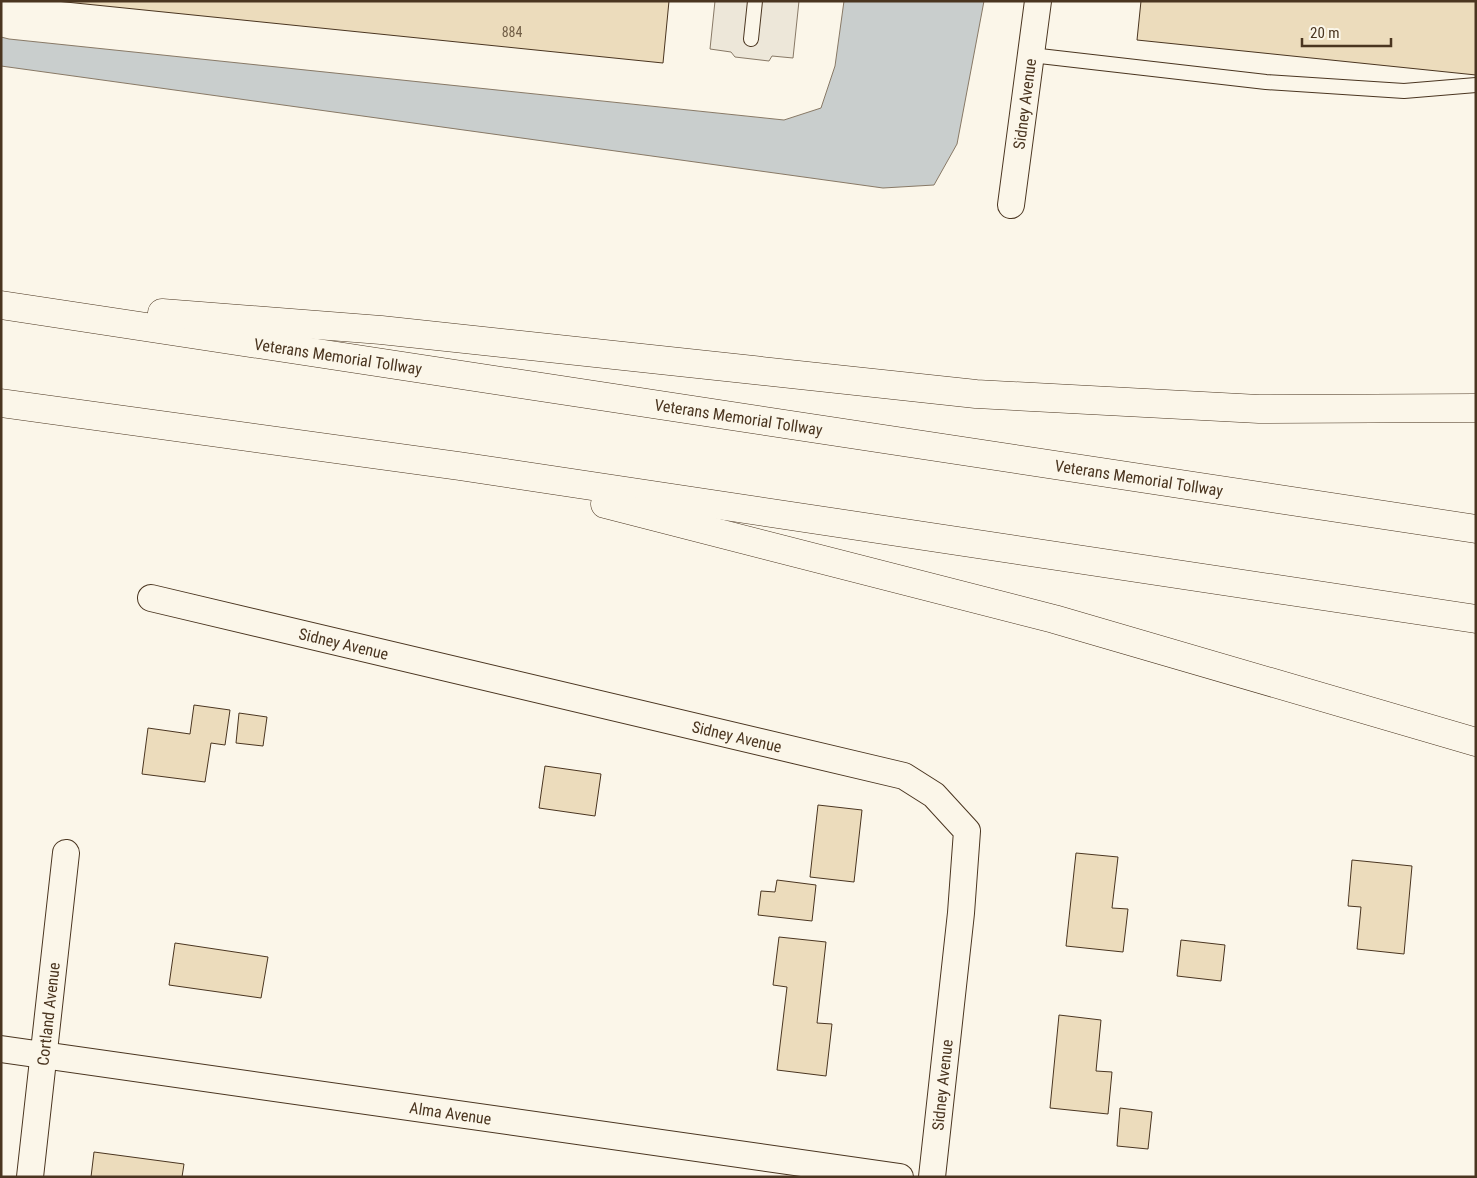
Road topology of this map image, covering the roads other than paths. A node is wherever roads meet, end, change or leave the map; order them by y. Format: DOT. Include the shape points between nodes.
graph roads {
  1 [pos="755,1"];
  2 [pos="1038,1"];
  3 [pos="751,39"];
  4 [pos="1031,55"];
  5 [pos="1476,84"];
  6 [pos="1011,205"];
  7 [pos="1,300"];
  8 [pos="1,305"];
  9 [pos="1,403"];
  10 [pos="1476,408"];
  11 [pos="459,466"];
  12 [pos="1476,529"];
  13 [pos="151,598"];
  14 [pos="1476,619"];
  15 [pos="1476,742"];
  16 [pos="66,853"];
  17 [pos="1,1049"];
  18 [pos="43,1054"];
  19 [pos="30,1177"];
  20 [pos="900,1177"];
  21 [pos="932,1177"];
  1 -- 3 [label="lane"];
  2 -- 4 [label="street, Sidney Avenue"];
  4 -- 5 [label="lane" via="1266,82 1404,91"];
  4 -- 6 [label="street, Sidney Avenue"];
  7 -- 10 [label="highway" via="381,330 976,394 1259,409"];
  8 -- 12 [label="highway, Veterans Memorial Tollway"];
  9 -- 11 [label="highway"];
  11 -- 14 [label="highway"];
  11 -- 15 [label="highway" via="1054,619"];
  13 -- 21 [label="street, Sidney Avenue" via="904,776 934,795 967,831"];
  16 -- 18 [label="street, Cortland Avenue"];
  17 -- 18 [label="street, Alma Avenue"];
  18 -- 19 [label="street, Cortland Avenue"];
  18 -- 20 [label="street, Alma Avenue"];
}
